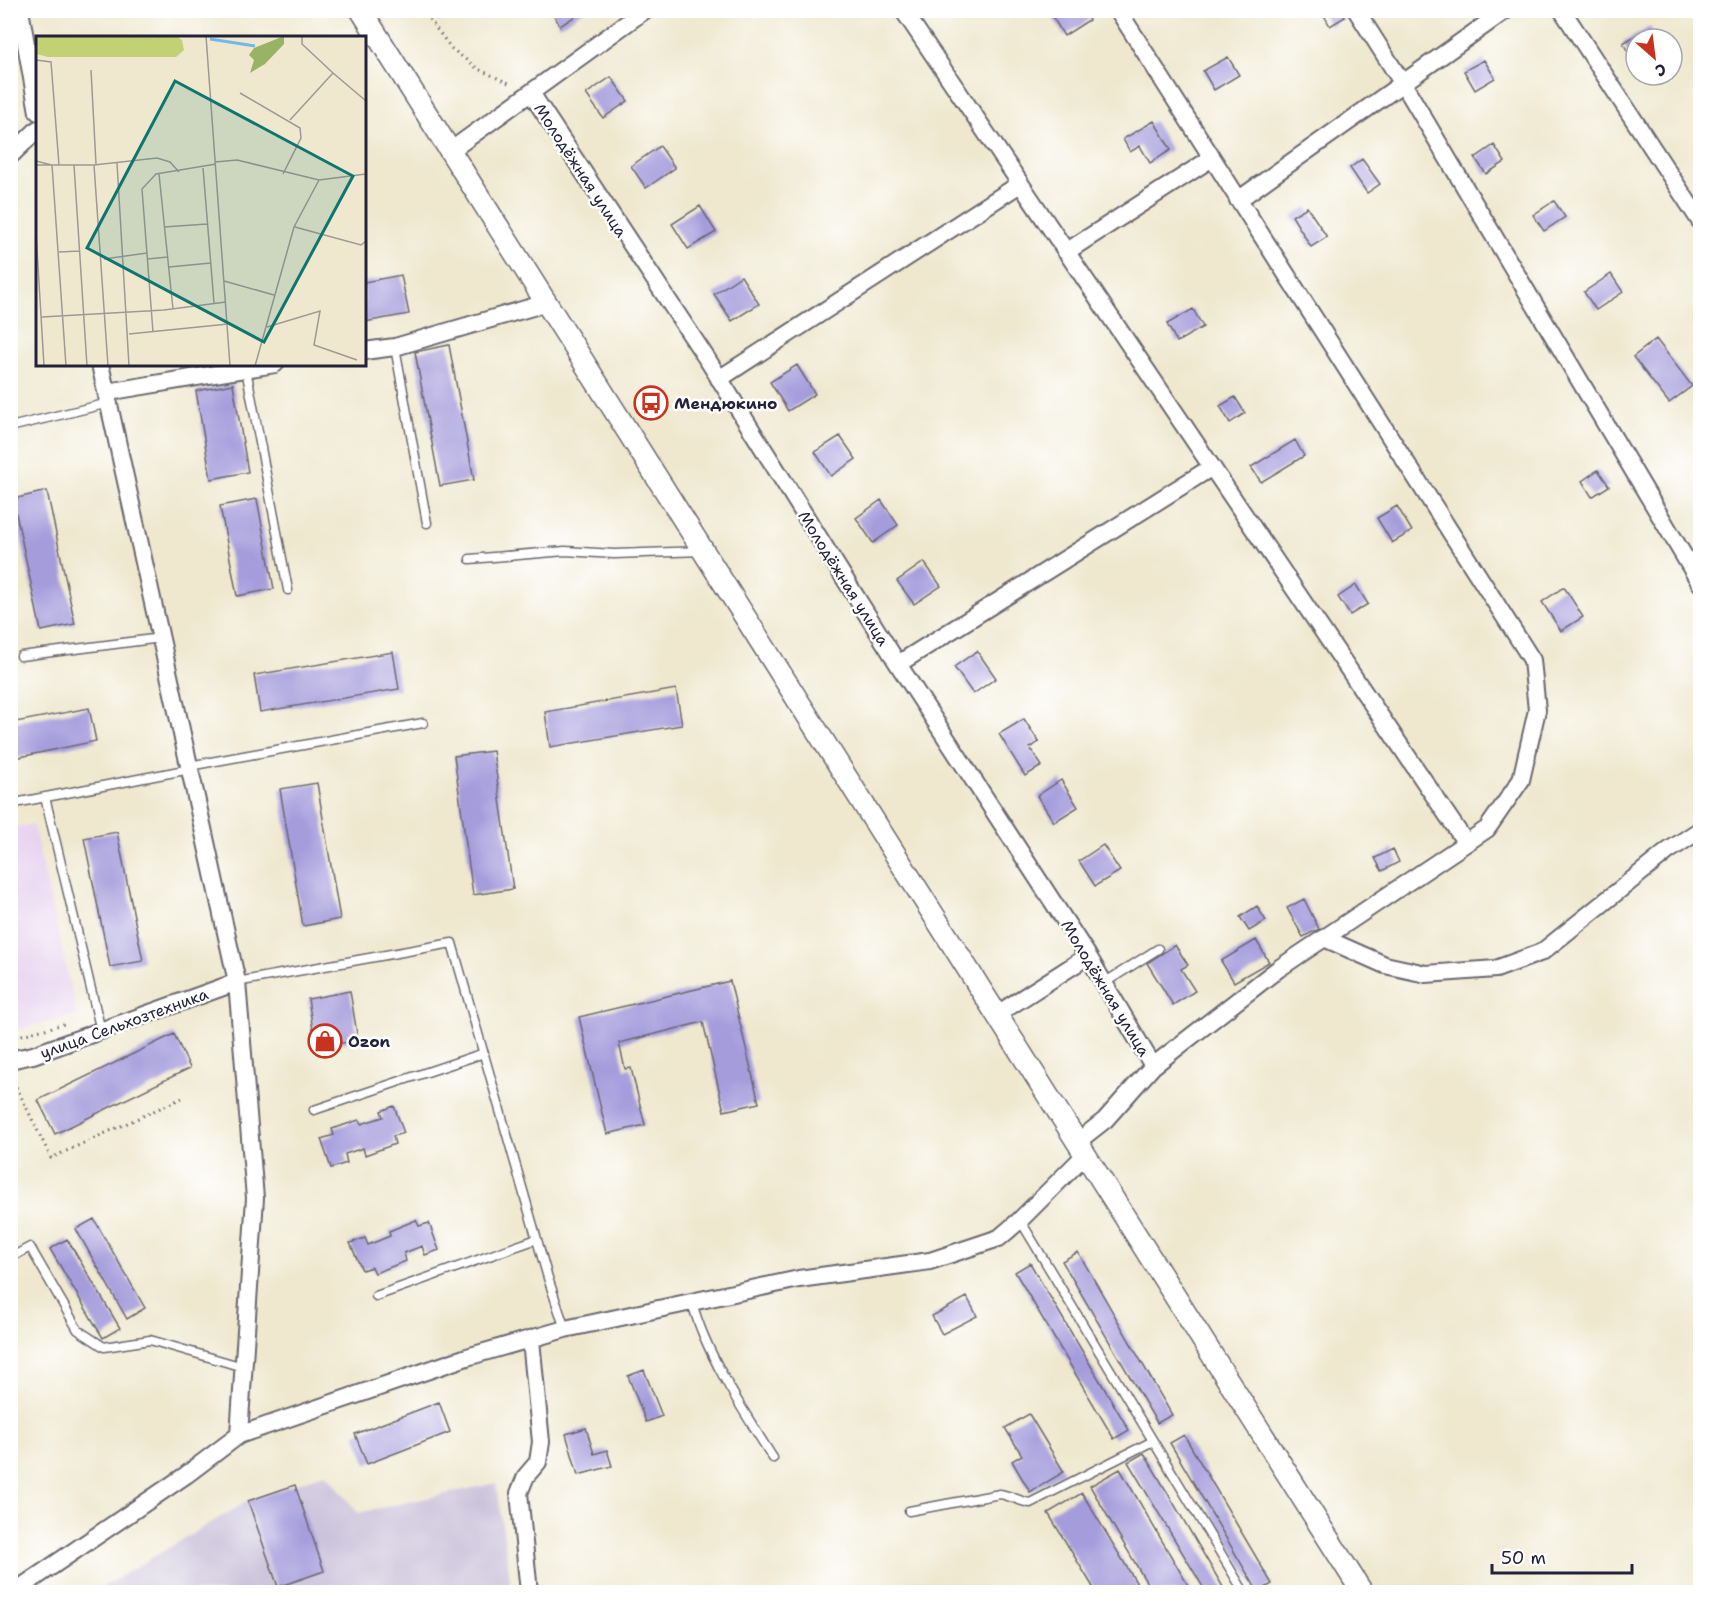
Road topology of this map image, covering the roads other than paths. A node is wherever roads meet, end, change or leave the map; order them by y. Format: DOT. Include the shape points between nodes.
graph roads {
  1 [pos="20,10"];
  2 [pos="361,10"];
  3 [pos="645,10"];
  4 [pos="903,10"];
  5 [pos="1118,10"];
  6 [pos="1356,10"];
  7 [pos="1506,10"];
  8 [pos="1562,10"];
  9 [pos="1402,83"];
  10 [pos="531,93"];
  11 [pos="36,101"];
  12 [pos="36,131"];
  13 [pos="450,151"];
  14 [pos="10,156"];
  15 [pos="1212,158"];
  16 [pos="1020,184"];
  17 [pos="1238,200"];
  18 [pos="1701,221"];
  19 [pos="1066,252"];
  20 [pos="546,303"];
  21 [pos="395,347"];
  22 [pos="366,351"];
  23 [pos="100,366"];
  24 [pos="263,366"];
  25 [pos="246,369"];
  26 [pos="719,379"];
  27 [pos="108,397"];
  28 [pos="10,427"];
  29 [pos="1212,467"];
  30 [pos="427,523"];
  31 [pos="703,551"];
  32 [pos="471,559"];
  33 [pos="1701,583"];
  34 [pos="288,590"];
  35 [pos="161,638"];
  36 [pos="21,656"];
  37 [pos="898,664"];
  38 [pos="423,723"];
  39 [pos="190,768"];
  40 [pos="45,797"];
  41 [pos="10,804"];
  42 [pos="1701,830"];
  43 [pos="1466,843"];
  44 [pos="1324,938"];
  45 [pos="1158,949"];
  46 [pos="1088,956"];
  47 [pos="237,982"];
  48 [pos="1104,983"];
  49 [pos="996,1015"];
  50 [pos="101,1031"];
  51 [pos="484,1053"];
  52 [pos="10,1060"];
  53 [pos="1153,1066"];
  54 [pos="314,1110"];
  55 [pos="1081,1148"];
  56 [pos="1020,1220"];
  57 [pos="537,1239"];
  58 [pos="10,1258"];
  59 [pos="376,1296"];
  60 [pos="692,1302"];
  61 [pos="565,1329"];
  62 [pos="531,1340"];
  63 [pos="243,1367"];
  64 [pos="239,1435"];
  65 [pos="1152,1441"];
  66 [pos="773,1458"];
  67 [pos="909,1511"];
  68 [pos="14,1593"];
  69 [pos="530,1593"];
  70 [pos="1244,1593"];
  71 [pos="1362,1593"];
  1 -- 11 [label="street"];
  2 -- 13 [label="street"];
  3 -- 10 [label="street"];
  4 -- 16 [label="street"];
  5 -- 15 [label="street"];
  6 -- 9 [label="street"];
  7 -- 9 [label="street"];
  8 -- 18 [label="street"];
  9 -- 17 [label="street"];
  9 -- 33 [label="street"];
  10 -- 13 [label="street"];
  10 -- 26 [label="street, Молодёжная улица"];
  12 -- 14 [label="street"];
  13 -- 20 [label="street"];
  15 -- 17 [label="street"];
  15 -- 19 [label="street"];
  16 -- 19 [label="street"];
  16 -- 26 [label="street"];
  17 -- 43 [label="street" via="1532,660 1537,710 1521,780 1487,829"];
  19 -- 29 [label="street"];
  20 -- 21 [label="street"];
  20 -- 31 [label="street"];
  21 -- 22 [label="street"];
  21 -- 30 [label="lane"];
  23 -- 27 [label="street"];
  24 -- 25 [label="street"];
  25 -- 27 [label="street"];
  25 -- 34 [label="lane"];
  26 -- 37 [label="street, Молодёжная улица"];
  27 -- 28 [label="lane"];
  27 -- 35 [label="street"];
  29 -- 37 [label="street"];
  29 -- 43 [label="street"];
  31 -- 32 [label="lane" via="565,551"];
  31 -- 49 [label="street"];
  35 -- 36 [label="lane"];
  35 -- 39 [label="street"];
  37 -- 46 [label="street, Молодёжная улица"];
  38 -- 39 [label="lane"];
  39 -- 40 [label="lane"];
  39 -- 47 [label="street"];
  40 -- 41 [label="lane"];
  40 -- 50 [label="lane"];
  42 -- 44 [label="street" via="1668,851 1542,952 1496,969 1426,974 1385,966"];
  43 -- 44 [label="street"];
  44 -- 53 [label="street"];
  45 -- 48 [label="lane"];
  46 -- 48 [label="street, Молодёжная улица"];
  46 -- 49 [label="street"];
  47 -- 50 [label="street, улица Сельхозтехника"];
  47 -- 51 [label="lane" via="452,943"];
  47 -- 63 [label="street" via="255,1198"];
  48 -- 53 [label="street, Молодёжная улица"];
  49 -- 55 [label="street"];
  50 -- 52 [label="street, улица Сельхозтехника"];
  51 -- 54 [label="lane"];
  51 -- 57 [label="lane"];
  53 -- 55 [label="street"];
  55 -- 56 [label="street"];
  55 -- 71 [label="street"];
  56 -- 60 [label="street" via="999,1238 930,1262 799,1279"];
  56 -- 65 [label="lane"];
  57 -- 59 [label="lane"];
  57 -- 61 [label="lane"];
  58 -- 63 [label="lane" via="30,1247 78,1330 104,1347 150,1340"];
  60 -- 61 [label="street"];
  60 -- 66 [label="lane" via="715,1357"];
  61 -- 62 [label="street"];
  62 -- 64 [label="street"];
  62 -- 69 [label="street" via="541,1442 538,1462 519,1493"];
  63 -- 64 [label="street"];
  64 -- 68 [label="street"];
  65 -- 67 [label="lane" via="1030,1503 1000,1494"];
  65 -- 70 [label="lane"];
}
